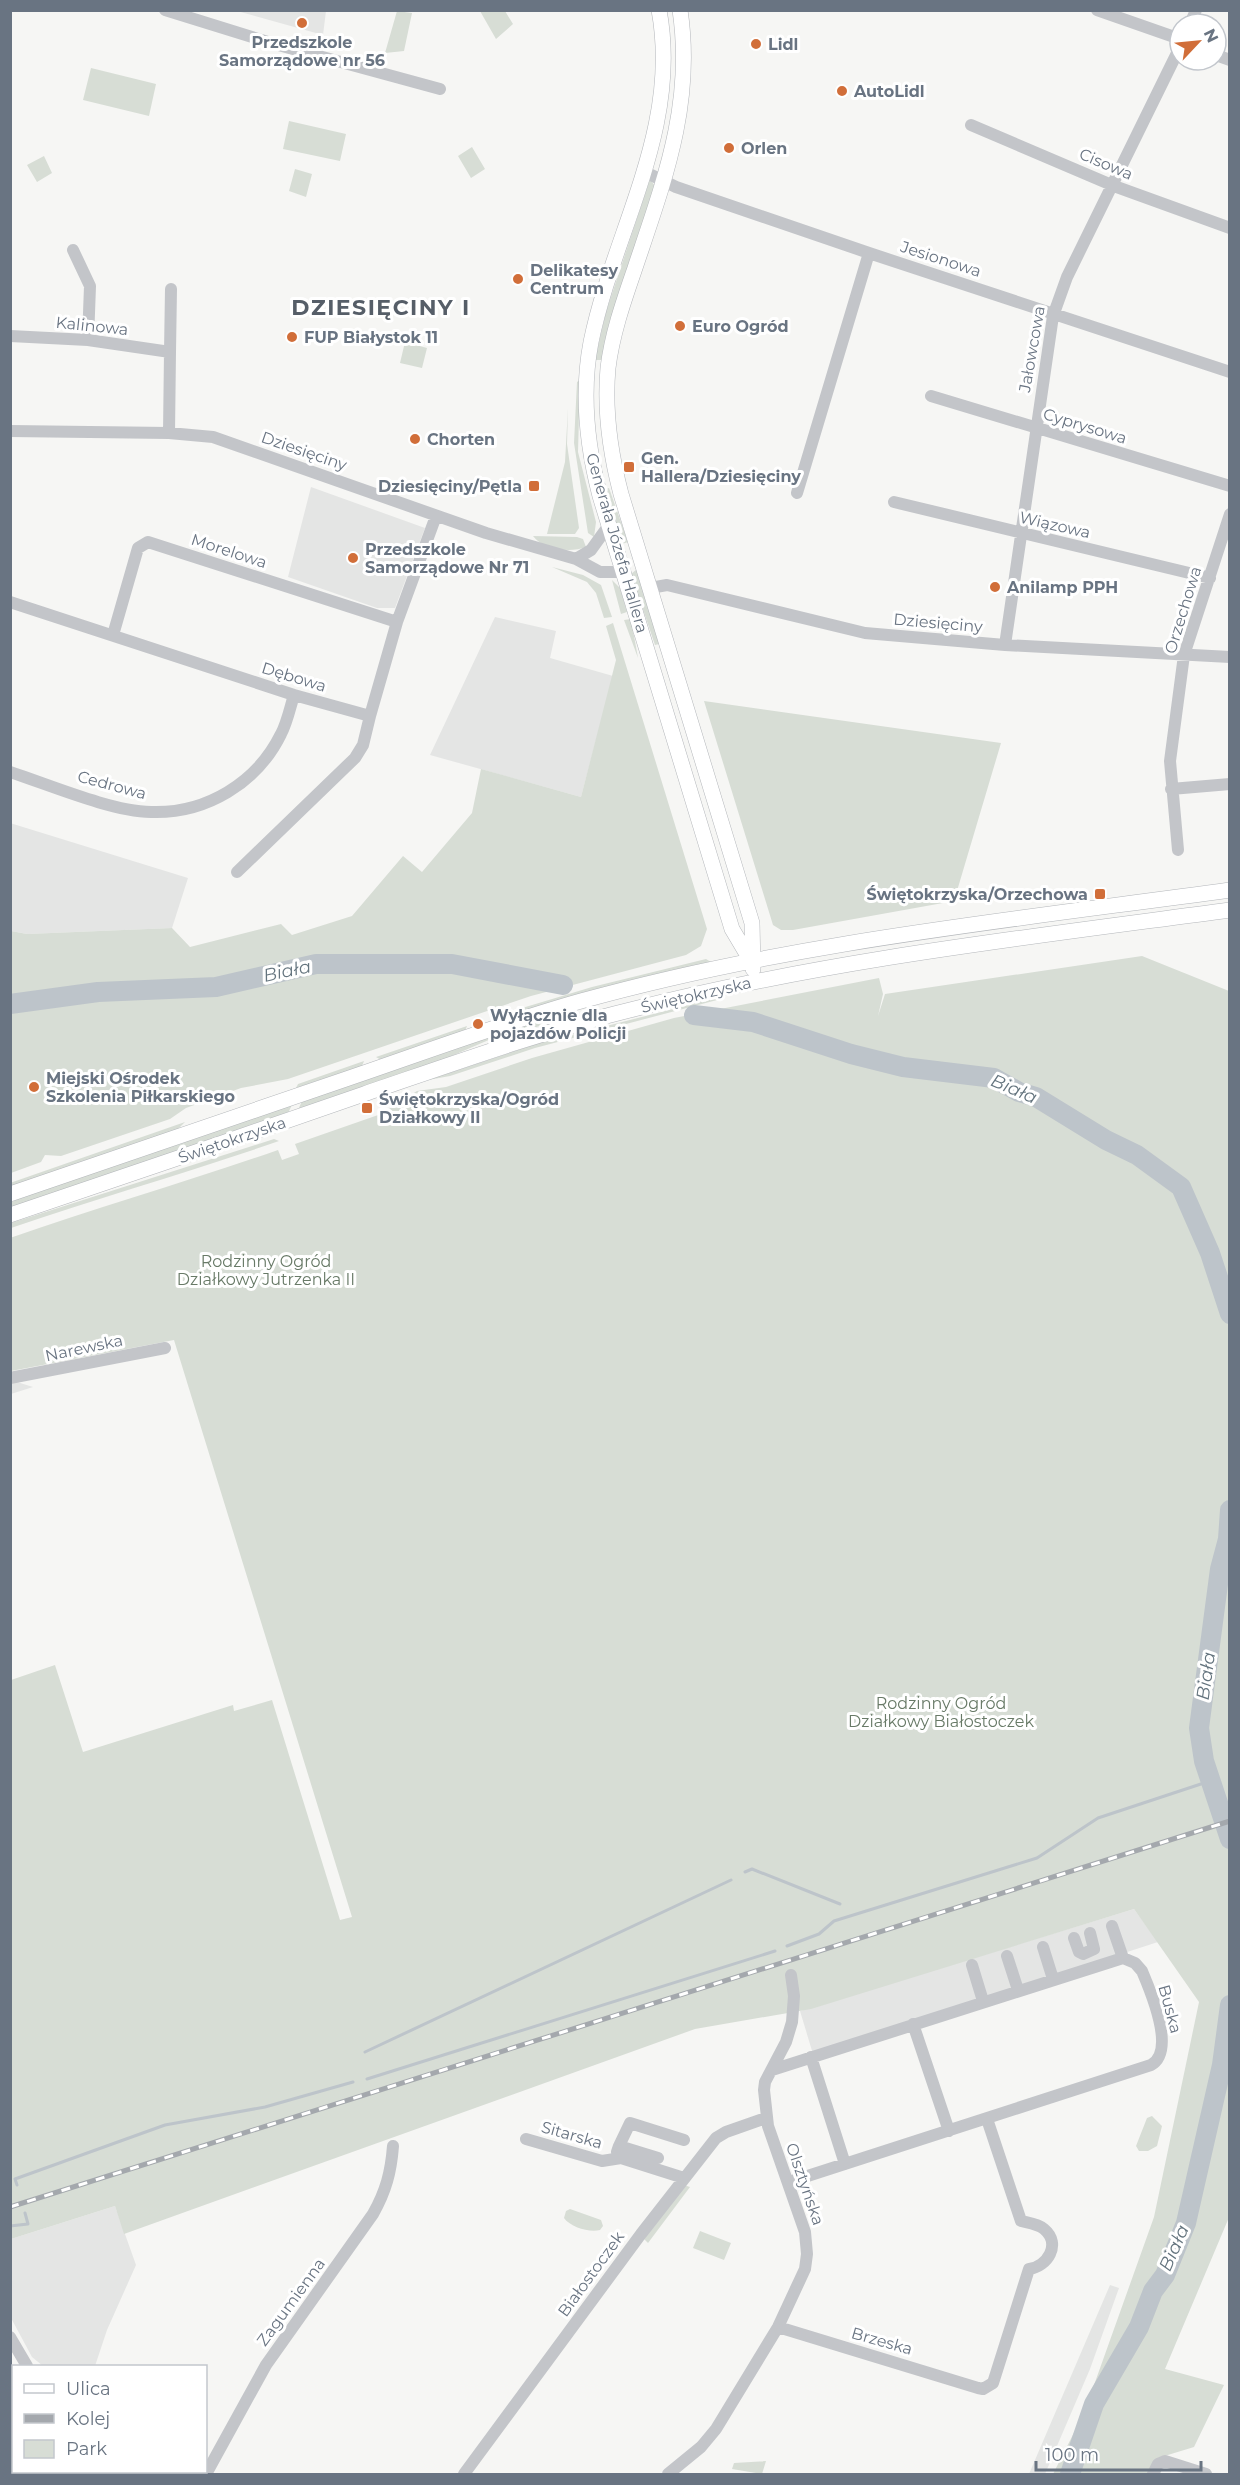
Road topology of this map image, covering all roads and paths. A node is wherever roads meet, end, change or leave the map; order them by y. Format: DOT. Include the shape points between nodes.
graph roads {
  1 [pos="165,10"];
  2 [pos="1097,10"];
  3 [pos="681,16"];
  4 [pos="661,18"];
  5 [pos="1168,35"];
  6 [pos="1168,72"];
  7 [pos="440,89"];
  8 [pos="971,125"];
  9 [pos="645,172"];
  10 [pos="663,182"];
  11 [pos="1114,186"];
  12 [pos="1230,228"];
  13 [pos="73,250"];
  14 [pos="869,253"];
  15 [pos="171,289"];
  16 [pos="1053,316"];
  17 [pos="10,336"];
  18 [pos="88,340"];
  19 [pos="170,352"];
  20 [pos="588,366"];
  21 [pos="608,367"];
  22 [pos="1230,372"];
  23 [pos="931,396"];
  24 [pos="1035,428"];
  25 [pos="10,431"];
  26 [pos="169,433"];
  27 [pos="1230,486"];
  28 [pos="797,493"];
  29 [pos="894,502"];
  30 [pos="1230,514"];
  31 [pos="436,516"];
  32 [pos="609,525"];
  33 [pos="1022,534"];
  34 [pos="576,559"];
  35 [pos="622,572"];
  36 [pos="1210,578"];
  37 [pos="650,588"];
  38 [pos="10,602"];
  39 [pos="397,622"];
  40 [pos="113,635"];
  41 [pos="1005,645"];
  42 [pos="1184,655"];
  43 [pos="1230,657"];
  44 [pos="294,695"];
  45 [pos="370,716"];
  46 [pos="704,766"];
  47 [pos="10,772"];
  48 [pos="685,773"];
  49 [pos="1230,784"];
  50 [pos="1171,789"];
  51 [pos="1178,850"];
  52 [pos="237,873"];
  53 [pos="1230,890"];
  54 [pos="1230,910"];
  55 [pos="751,961"];
  56 [pos="755,981"];
  57 [pos="494,1028"];
  58 [pos="500,1048"];
  59 [pos="10,1194"];
  60 [pos="10,1215"];
  61 [pos="165,1348"];
  62 [pos="10,1378"];
  63 [pos="1112,1926"];
  64 [pos="1090,1934"];
  65 [pos="1074,1938"];
  66 [pos="1043,1947"];
  67 [pos="1085,1953"];
  68 [pos="1007,1956"];
  69 [pos="1123,1958"];
  70 [pos="972,1965"];
  71 [pos="1089,1967"];
  72 [pos="791,1976"];
  73 [pos="1053,1979"];
  74 [pos="1018,1990"];
  75 [pos="983,2001"];
  76 [pos="913,2024"];
  77 [pos="811,2057"];
  78 [pos="772,2070"];
  79 [pos="766,2118"];
  80 [pos="987,2119"];
  81 [pos="949,2131"];
  82 [pos="526,2139"];
  83 [pos="684,2140"];
  84 [pos="393,2146"];
  85 [pos="619,2146"];
  86 [pos="658,2158"];
  87 [pos="611,2160"];
  88 [pos="845,2164"];
  89 [pos="684,2178"];
  90 [pos="789,2182"];
  91 [pos="777,2327"];
  92 [pos="10,2337"];
  93 [pos="26,2365"];
  94 [pos="207,2473"];
  95 [pos="464,2475"];
  96 [pos="668,2475"];
  97 [pos="1153,2475"];
  98 [pos="1206,2475"];
  1 -- 7 [label="street"];
  2 -- 5 [label="street"];
  3 -- 4 [label="main road"];
  3 -- 10 [label="main road, Generała Józefa Hallera" via="684,70 680,118"];
  4 -- 9 [label="main road, Generała Józefa Hallera" via="663,96"];
  6 -- 11 [label="street, Jałowcowa"];
  8 -- 11 [label="street, Cisowa"];
  9 -- 10 [label="street, Jesionowa"];
  9 -- 20 [label="main road, Generała Józefa Hallera" via="594,328"];
  10 -- 14 [label="street, Jesionowa"];
  10 -- 21 [label="main road, Generała Józefa Hallera" via="617,323"];
  11 -- 12 [label="street, Cisowa"];
  11 -- 16 [label="street, Jałowcowa" via="1067,277"];
  13 -- 18 [label="street" via="90,286"];
  14 -- 16 [label="street, Jesionowa"];
  14 -- 28 [label="street"];
  15 -- 19 [label="street"];
  16 -- 22 [label="street, Jesionowa"];
  16 -- 24 [label="street, Jałowcowa"];
  17 -- 18 [label="street, Kalinowa"];
  18 -- 19 [label="street, Kalinowa"];
  19 -- 26 [label="street"];
  20 -- 21 [label="main road"];
  20 -- 32 [label="main road, Generała Józefa Hallera" via="589,443"];
  21 -- 37 [label="main road, Generała Józefa Hallera" via="607,423 613,462"];
  23 -- 24 [label="street, Cyprysowa"];
  24 -- 27 [label="street, Cyprysowa"];
  24 -- 33 [label="street, Jałowcowa"];
  25 -- 26 [label="street, Dziesięciny"];
  26 -- 31 [label="street, Dziesięciny" via="224,440"];
  29 -- 33 [label="street, Wiązowa"];
  30 -- 36 [label="street, Orzechowa"];
  31 -- 34 [label="street, Dziesięciny"];
  31 -- 39 [label="street"];
  32 -- 34 [label="street" via="591,550"];
  32 -- 35 [label="main road, Generała Józefa Hallera"];
  33 -- 36 [label="street, Wiązowa"];
  33 -- 41 [label="street, Jałowcowa"];
  34 -- 35 [label="street, Dziesięciny" via="600,572"];
  35 -- 48 [label="main road, Generała Józefa Hallera"];
  36 -- 42 [label="street, Orzechowa"];
  37 -- 41 [label="street, Dziesięciny" via="667,585 865,633"];
  37 -- 46 [label="main road, Generała Józefa Hallera"];
  38 -- 40 [label="street, Dębowa"];
  39 -- 40 [label="street, Morelowa" via="148,542 138,548"];
  39 -- 45 [label="street"];
  40 -- 44 [label="street, Dębowa"];
  41 -- 42 [label="street, Dziesięciny"];
  42 -- 43 [label="street, Dziesięciny"];
  42 -- 50 [label="street, Orzechowa" via="1170,761"];
  44 -- 45 [label="street, Dębowa"];
  44 -- 47 [label="street, Cedrowa" via="282,732 254,772 223,795 183,809 150,812"];
  45 -- 52 [label="street" via="363,745 355,758"];
  46 -- 48 [label="main road"];
  46 -- 55 [label="main road, Generała Józefa Hallera" via="752,923"];
  48 -- 55 [label="main road, Generała Józefa Hallera" via="732,929"];
  49 -- 50 [label="street"];
  50 -- 51 [label="street, Orzechowa"];
  53 -- 55 [label="main road, Świętokrzyska" via="963,925"];
  54 -- 56 [label="main road, Świętokrzyska" via="864,961"];
  55 -- 56 [label="main road, Generała Józefa Hallera"];
  55 -- 57 [label="main road, Świętokrzyska" via="580,1002"];
  56 -- 58 [label="main road, Świętokrzyska" via="629,1010"];
  57 -- 58 [label="main road"];
  57 -- 59 [label="main road, Świętokrzyska"];
  58 -- 60 [label="main road, Świętokrzyska"];
  61 -- 62 [label="street, Narewska"];
  63 -- 69 [label="street"];
  64 -- 67 [label="street" via="1094,1949"];
  65 -- 67 [label="street" via="1079,1952"];
  66 -- 73 [label="street"];
  67 -- 71 [label="street"];
  68 -- 74 [label="street"];
  69 -- 71 [label="street"];
  69 -- 80 [label="street, Buska" via="1142,1971 1160,2027 1163,2046 1155,2062"];
  70 -- 75 [label="street"];
  71 -- 73 [label="street"];
  72 -- 78 [label="street, Olsztyńska" via="794,2016"];
  73 -- 74 [label="street"];
  74 -- 75 [label="street"];
  75 -- 76 [label="street"];
  76 -- 77 [label="street"];
  76 -- 81 [label="street"];
  77 -- 78 [label="street"];
  77 -- 88 [label="street"];
  78 -- 79 [label="street, Olsztyńska" via="764,2085"];
  79 -- 89 [label="street, Białostoczek" via="719,2135"];
  79 -- 90 [label="street, Olsztyńska"];
  80 -- 81 [label="street, Buska"];
  80 -- 91 [label="street, Brzeska" via="1021,2221 1043,2229 1052,2247 1042,2265 1029,2269 993,2383 978,2388"];
  81 -- 88 [label="street, Buska"];
  82 -- 87 [label="street, Sitarska"];
  83 -- 85 [label="street" via="630,2123"];
  84 -- 94 [label="street, Zagumienna" via="384,2195 266,2365"];
  85 -- 86 [label="street"];
  85 -- 87 [label="street"];
  87 -- 89 [label="street, Sitarska" via="621,2158"];
  88 -- 90 [label="street, Buska"];
  89 -- 95 [label="street, Białostoczek"];
  90 -- 91 [label="street, Olsztyńska" via="804,2226 807,2254 801,2281"];
  91 -- 96 [label="street, Olsztyńska" via="716,2429"];
  92 -- 93 [label="street"];
  97 -- 98 [label="street" via="1165,2460"];
}
